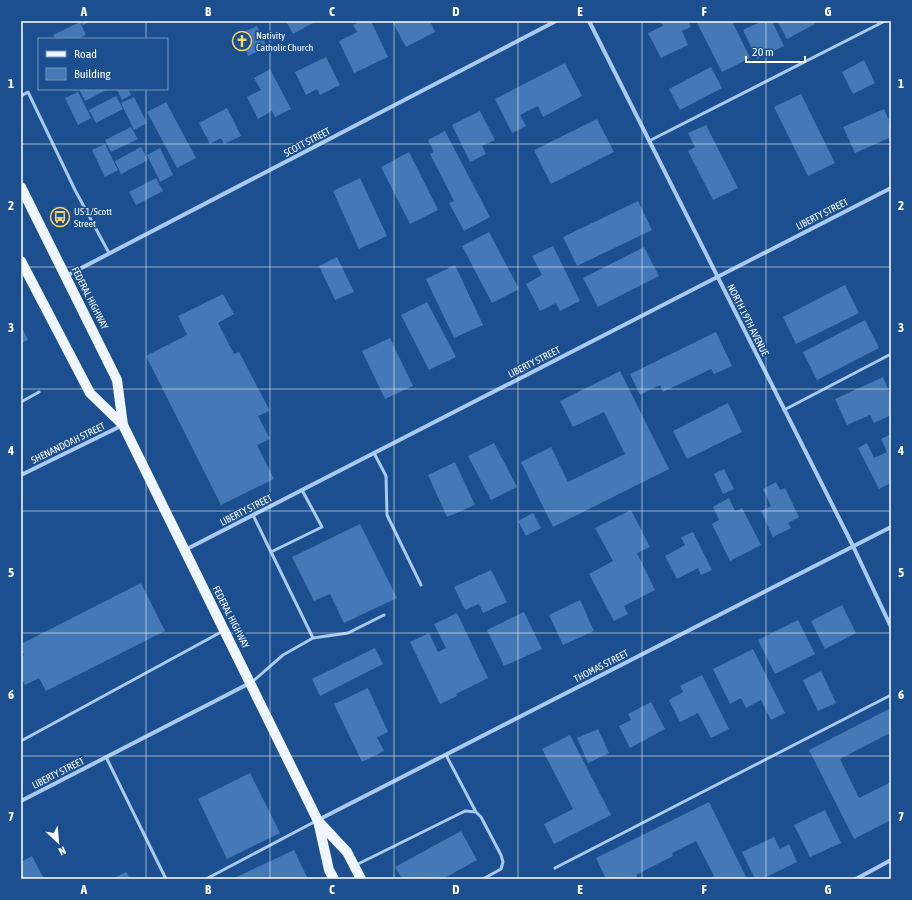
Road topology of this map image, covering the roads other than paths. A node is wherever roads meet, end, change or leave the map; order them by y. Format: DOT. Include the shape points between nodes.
graph roads {
  1 [pos="556,21"];
  2 [pos="590,21"];
  3 [pos="885,21"];
  4 [pos="21,96"];
  5 [pos="649,141"];
  6 [pos="21,187"];
  7 [pos="891,188"];
  8 [pos="109,254"];
  9 [pos="21,261"];
  10 [pos="65,276"];
  11 [pos="717,278"];
  12 [pos="891,354"];
  13 [pos="40,392"];
  14 [pos="21,402"];
  15 [pos="784,410"];
  16 [pos="123,424"];
  17 [pos="374,453"];
  18 [pos="21,475"];
  19 [pos="302,490"];
  20 [pos="253,515"];
  21 [pos="891,526"];
  22 [pos="853,546"];
  23 [pos="184,550"];
  24 [pos="271,552"];
  25 [pos="421,585"];
  26 [pos="384,615"];
  27 [pos="891,627"];
  28 [pos="225,630"];
  29 [pos="313,638"];
  30 [pos="251,683"];
  31 [pos="891,695"];
  32 [pos="21,741"];
  33 [pos="446,755"];
  34 [pos="106,757"];
  35 [pos="21,801"];
  36 [pos="476,812"];
  37 [pos="318,820"];
  38 [pos="891,860"];
  39 [pos="354,866"];
  40 [pos="555,868"];
  41 [pos="166,879"];
  42 [pos="206,879"];
  43 [pos="334,879"];
  44 [pos="361,879"];
  45 [pos="483,879"];
  46 [pos="856,879"];
  1 -- 8 [label="street, SCOTT STREET"];
  2 -- 5 [label="street, NORTH 19TH AVENUE"];
  3 -- 5 [label="lane"];
  4 -- 8 [label="lane" via="28,92"];
  5 -- 11 [label="street, NORTH 19TH AVENUE"];
  6 -- 10 [label="main road, FEDERAL HIGHWAY"];
  7 -- 11 [label="street, LIBERTY STREET"];
  8 -- 10 [label="street, SCOTT STREET"];
  9 -- 16 [label="main road, FEDERAL HIGHWAY" via="90,393"];
  10 -- 16 [label="main road, FEDERAL HIGHWAY" via="117,380"];
  11 -- 15 [label="street, NORTH 19TH AVENUE"];
  11 -- 17 [label="street, LIBERTY STREET"];
  12 -- 15 [label="lane"];
  13 -- 14 [label="lane"];
  15 -- 22 [label="street, NORTH 19TH AVENUE"];
  16 -- 18 [label="street, SHENANDOAH STREET"];
  16 -- 23 [label="main road, FEDERAL HIGHWAY"];
  17 -- 19 [label="street, LIBERTY STREET"];
  17 -- 25 [label="lane" via="386,476 387,515"];
  19 -- 20 [label="street, LIBERTY STREET"];
  19 -- 24 [label="lane" via="322,527"];
  20 -- 23 [label="street, LIBERTY STREET"];
  20 -- 24 [label="lane"];
  21 -- 22 [label="street, THOMAS STREET"];
  22 -- 27 [label="street, NORTH 19TH AVENUE"];
  22 -- 33 [label="street, THOMAS STREET"];
  23 -- 28 [label="main road, FEDERAL HIGHWAY"];
  24 -- 29 [label="lane"];
  26 -- 29 [label="lane" via="348,633"];
  28 -- 30 [label="main road, FEDERAL HIGHWAY"];
  28 -- 32 [label="lane"];
  29 -- 30 [label="lane" via="283,655"];
  30 -- 34 [label="street, LIBERTY STREET"];
  30 -- 37 [label="main road, FEDERAL HIGHWAY"];
  31 -- 40 [label="lane"];
  33 -- 36 [label="lane"];
  33 -- 37 [label="street, THOMAS STREET"];
  34 -- 35 [label="street, LIBERTY STREET"];
  34 -- 41 [label="lane"];
  36 -- 39 [label="lane" via="465,811"];
  36 -- 45 [label="lane" via="481,817 503,862 501,869"];
  37 -- 39 [label="main road, FEDERAL HIGHWAY" via="347,852"];
  37 -- 42 [label="lane"];
  37 -- 43 [label="main road, FEDERAL HIGHWAY" via="329,870"];
  38 -- 46 [label="street"];
  39 -- 44 [label="main road, FEDERAL HIGHWAY"];
}
